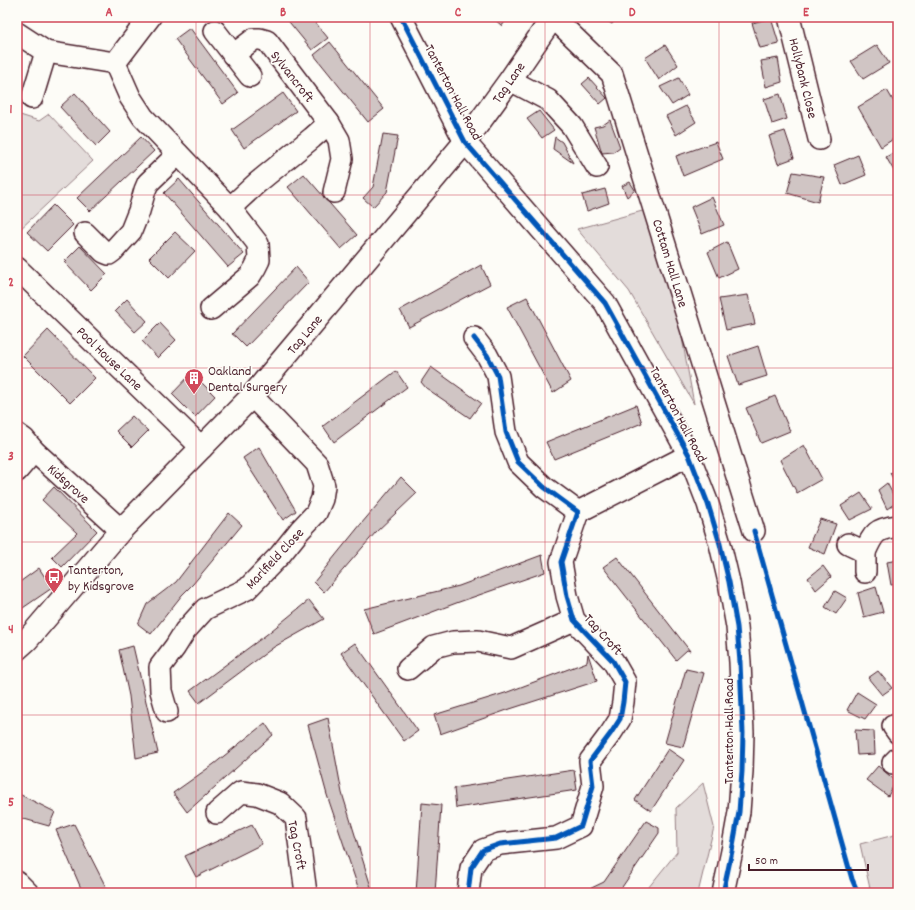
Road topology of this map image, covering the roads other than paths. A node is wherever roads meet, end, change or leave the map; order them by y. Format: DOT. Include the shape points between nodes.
graph roads {
  1 [pos="150,17"];
  2 [pos="401,17"];
  3 [pos="553,17"];
  4 [pos="789,17"];
  5 [pos="215,31"];
  6 [pos="17,33"];
  7 [pos="46,52"];
  8 [pos="233,55"];
  9 [pos="115,64"];
  10 [pos="250,76"];
  11 [pos="510,80"];
  12 [pos="32,98"];
  13 [pos="329,122"];
  14 [pos="818,139"];
  15 [pos="464,142"];
  16 [pos="178,154"];
  17 [pos="597,166"];
  18 [pos="334,192"];
  19 [pos="230,208"];
  20 [pos="85,233"];
  21 [pos="17,268"];
  22 [pos="212,309"];
  23 [pos="474,338"];
  24 [pos="252,396"];
  25 [pos="17,434"];
  26 [pos="202,448"];
  27 [pos="34,451"];
  28 [pos="690,454"];
  29 [pos="17,471"];
  30 [pos="578,512"];
  31 [pos="898,526"];
  32 [pos="121,530"];
  33 [pos="754,531"];
  34 [pos="859,556"];
  35 [pos="574,620"];
  36 [pos="17,649"];
  37 [pos="408,669"];
  38 [pos="167,712"];
  39 [pos="217,813"];
  40 [pos="17,882"];
  41 [pos="28,893"];
  42 [pos="306,893"];
  43 [pos="468,893"];
  44 [pos="723,893"];
  1 -- 9 [label="street"];
  2 -- 15 [label="street, Tanterton Hall Road"];
  3 -- 11 [label="main road, Tag Lane"];
  3 -- 33 [label="street, Cottam Hall Lane" via="612,74"];
  4 -- 14 [label="street, Hollybank Close"];
  5 -- 8 [label="street"];
  6 -- 7 [label="street"];
  7 -- 9 [label="street"];
  7 -- 12 [label="street"];
  8 -- 10 [label="street"];
  8 -- 13 [label="street, Sylvancroft" via="254,39 267,41"];
  9 -- 16 [label="street" via="130,97 143,117"];
  11 -- 15 [label="main road, Tag Lane"];
  11 -- 17 [label="street" via="548,100 572,126"];
  13 -- 18 [label="street, Sylvancroft" via="339,140 342,158"];
  13 -- 19 [label="street"];
  15 -- 24 [label="main road, Tag Lane"];
  15 -- 28 [label="street, Tanterton Hall Road" via="605,303"];
  16 -- 19 [label="street"];
  16 -- 20 [label="street" via="148,183 131,231 113,251 109,254 104,252"];
  19 -- 22 [label="street" via="258,244 259,260 250,276"];
  21 -- 26 [label="street, Pool House Lane"];
  23 -- 30 [label="street" via="498,376 506,432 518,462 544,487"];
  24 -- 26 [label="main road, Tag Lane"];
  24 -- 38 [label="street, Marlfield Close" via="317,464 324,486 322,499 316,513 247,588 205,609 185,631 160,667 161,691"];
  25 -- 27 [label="street, Kidsgrove"];
  26 -- 32 [label="main road, Tag Lane"];
  27 -- 29 [label="street"];
  27 -- 32 [label="street, Kidsgrove"];
  28 -- 30 [label="street"];
  28 -- 44 [label="street, Tanterton Hall Road" via="720,544 737,627 740,662 742,771 732,851"];
  30 -- 35 [label="street, Tag Croft" via="561,562"];
  31 -- 34 [label="street" via="884,528 872,536"];
  32 -- 36 [label="main road, Tag Lane"];
  35 -- 37 [label="street, Tag Croft" via="511,648 478,641 453,642 434,647"];
  35 -- 43 [label="street, Tag Croft" via="613,661 625,682 620,719 590,760 593,786 581,826 556,838 500,844 483,850 470,868"];
  39 -- 42 [label="street, Tag Croft" via="241,792 258,794 280,803 296,818"];
  40 -- 41 [label="street"];
}
